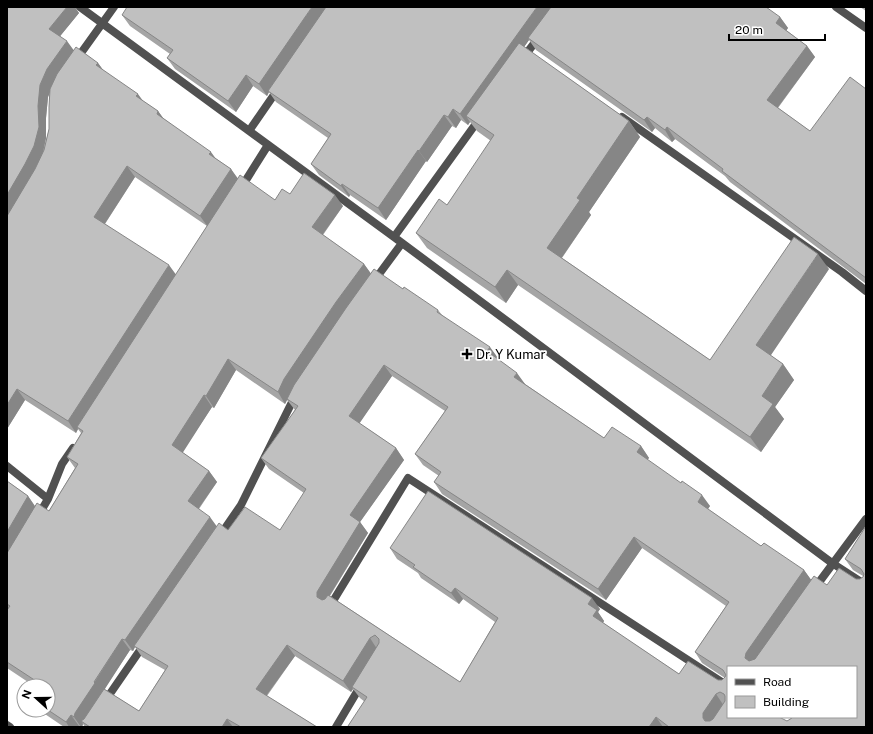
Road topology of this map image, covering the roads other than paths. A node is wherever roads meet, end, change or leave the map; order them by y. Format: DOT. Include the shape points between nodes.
graph roads {
  1 [pos="80,7"];
  2 [pos="114,7"];
  3 [pos="836,7"];
  4 [pos="102,23"];
  5 [pos="866,28"];
  6 [pos="542,32"];
  7 [pos="519,64"];
  8 [pos="73,65"];
  9 [pos="281,85"];
  10 [pos="486,109"];
  11 [pos="613,111"];
  12 [pos="249,131"];
  13 [pos="268,145"];
  14 [pos="234,198"];
  15 [pos="394,237"];
  16 [pos="402,243"];
  17 [pos="371,285"];
  18 [pos="866,291"];
  19 [pos="301,387"];
  20 [pos="79,438"];
  21 [pos="7,466"];
  22 [pos="48,499"];
  23 [pos="866,519"];
  24 [pos="32,526"];
  25 [pos="214,544"];
  26 [pos="832,563"];
  27 [pos="866,585"];
  28 [pos="810,594"];
  29 [pos="330,606"];
  30 [pos="150,636"];
  31 [pos="366,677"];
  32 [pos="727,685"];
  33 [pos="100,707"];
  34 [pos="7,725"];
  35 [pos="10,727"];
  36 [pos="336,727"];
  1 -- 4 [label="street"];
  2 -- 4 [label="street"];
  3 -- 5 [label="street"];
  4 -- 8 [label="street"];
  4 -- 12 [label="street"];
  6 -- 7 [label="street" via="531,54"];
  9 -- 12 [label="street"];
  10 -- 15 [label="street"];
  11 -- 18 [label="street"];
  12 -- 13 [label="street"];
  13 -- 14 [label="street"];
  13 -- 15 [label="street"];
  15 -- 16 [label="street"];
  16 -- 17 [label="street"];
  16 -- 26 [label="street"];
  19 -- 25 [label="street" via="241,505"];
  20 -- 22 [label="street" via="62,464"];
  21 -- 22 [label="street"];
  22 -- 24 [label="street"];
  23 -- 26 [label="street"];
  26 -- 27 [label="street"];
  26 -- 28 [label="street"];
  29 -- 32 [label="street" via="408,478"];
  30 -- 33 [label="street"];
  31 -- 36 [label="street"];
  34 -- 35 [label="street"];
}
